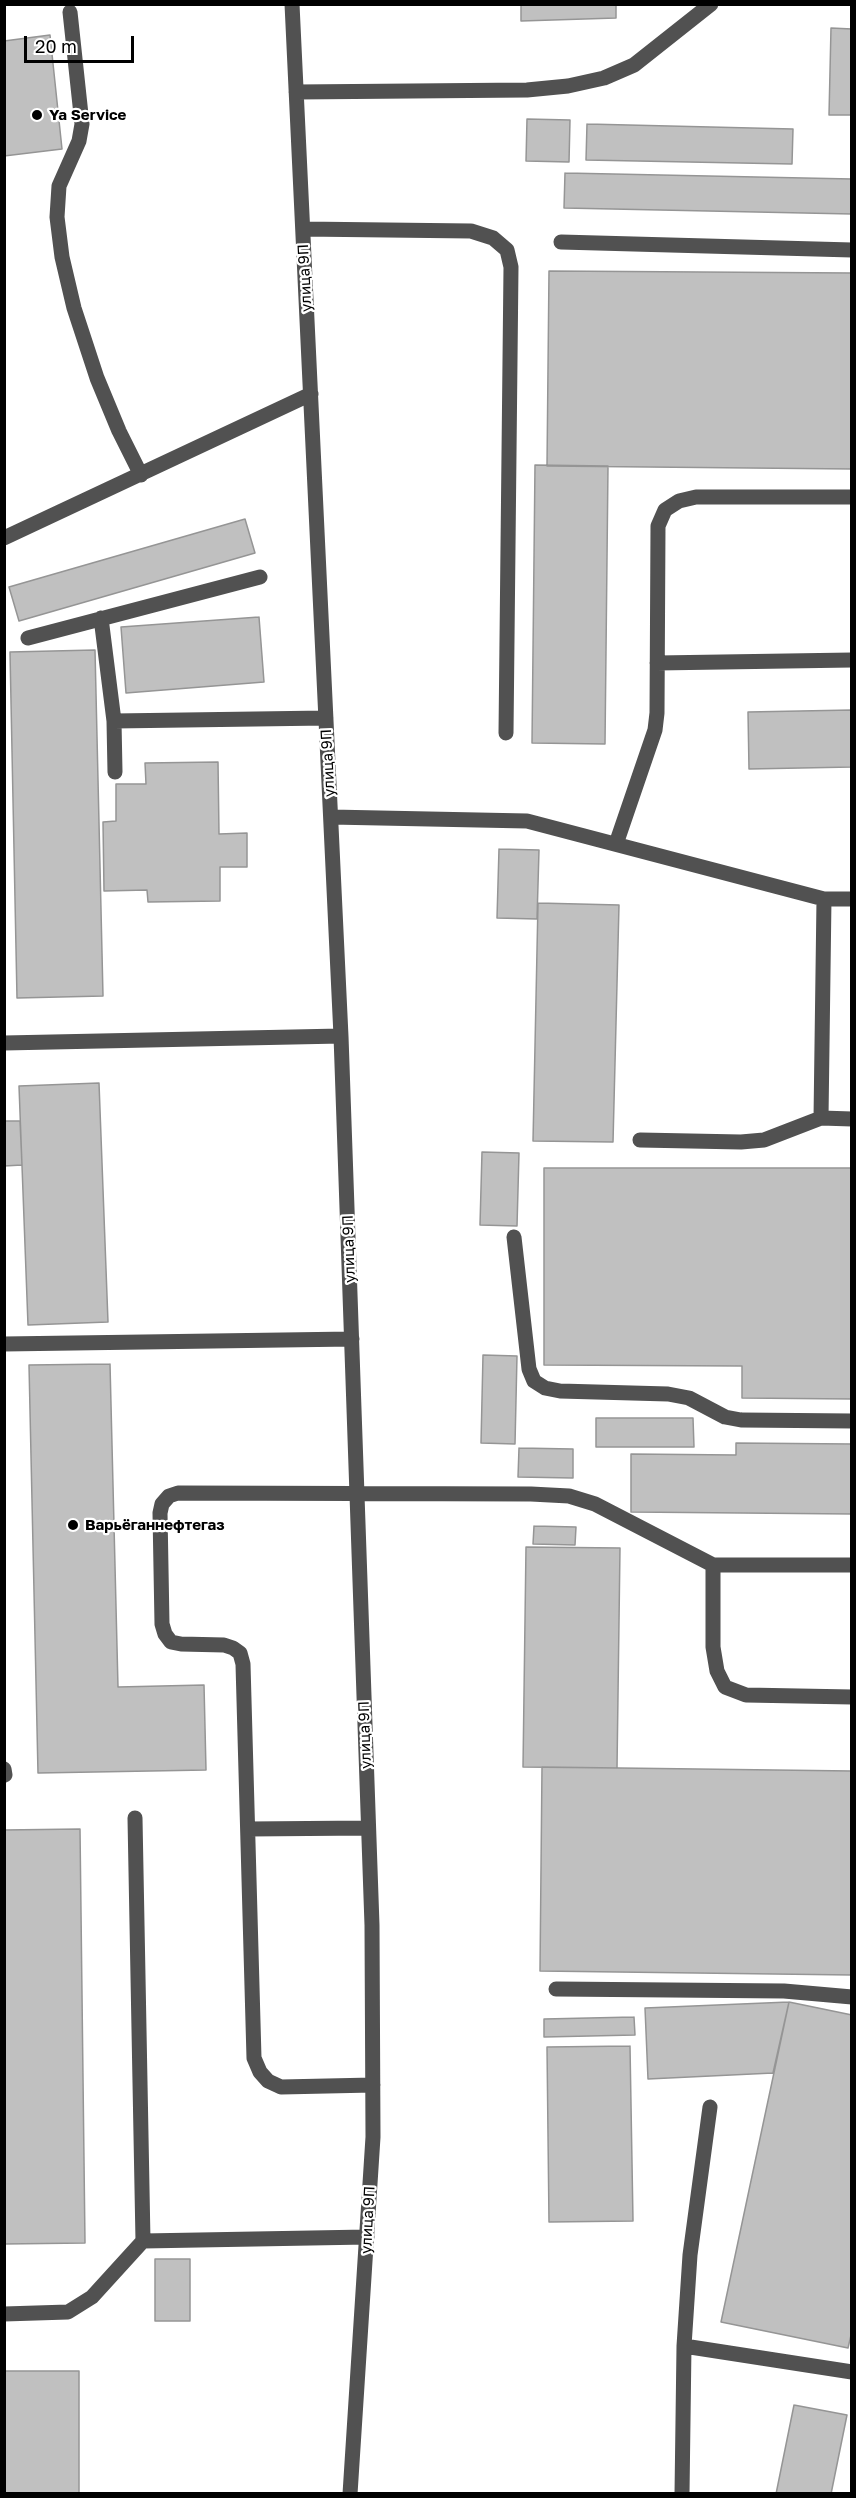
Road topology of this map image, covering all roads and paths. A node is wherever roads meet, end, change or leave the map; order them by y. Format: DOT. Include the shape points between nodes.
graph roads {
  1 [pos="292,4"];
  2 [pos="711,4"];
  3 [pos="70,12"];
  4 [pos="296,92"];
  5 [pos="303,229"];
  6 [pos="561,242"];
  7 [pos="852,250"];
  8 [pos="310,394"];
  9 [pos="141,475"];
  10 [pos="852,497"];
  11 [pos="4,538"];
  12 [pos="260,577"];
  13 [pos="101,618"];
  14 [pos="28,638"];
  15 [pos="852,660"];
  16 [pos="657,663"];
  17 [pos="326,718"];
  18 [pos="114,721"];
  19 [pos="506,733"];
  20 [pos="115,772"];
  21 [pos="331,817"];
  22 [pos="616,844"];
  23 [pos="824,899"];
  24 [pos="852,899"];
  25 [pos="341,1036"];
  26 [pos="4,1043"];
  27 [pos="821,1118"];
  28 [pos="852,1119"];
  29 [pos="640,1140"];
  30 [pos="514,1237"];
  31 [pos="352,1339"];
  32 [pos="4,1344"];
  33 [pos="852,1421"];
  34 [pos="358,1493"];
  35 [pos="713,1565"];
  36 [pos="852,1565"];
  37 [pos="852,1697"];
  38 [pos="4,1769"];
  39 [pos="5,1775"];
  40 [pos="135,1818"];
  41 [pos="368,1828"];
  42 [pos="248,1829"];
  43 [pos="556,1989"];
  44 [pos="852,1997"];
  45 [pos="373,2085"];
  46 [pos="710,2107"];
  47 [pos="366,2237"];
  48 [pos="143,2241"];
  49 [pos="4,2314"];
  50 [pos="684,2346"];
  51 [pos="852,2372"];
  52 [pos="350,2493"];
  53 [pos="681,2493"];
  1 -- 4 [label="street, улица 9П"];
  2 -- 4 [label="street" via="634,65 604,78 568,86 527,90"];
  3 -- 9 [label="street" via="82,124 79,141 59,186 57,217 62,257 97,378"];
  4 -- 5 [label="street, улица 9П"];
  5 -- 8 [label="street, улица 9П"];
  5 -- 19 [label="street" via="471,231 493,238 507,250 511,267"];
  6 -- 7 [label="street"];
  8 -- 9 [label="street"];
  8 -- 17 [label="street, улица 9П"];
  9 -- 11 [label="street"];
  10 -- 16 [label="street" via="696,497 665,510 658,526"];
  12 -- 13 [label="street"];
  13 -- 14 [label="street"];
  13 -- 18 [label="street"];
  15 -- 16 [label="street"];
  16 -- 22 [label="street" via="655,730"];
  17 -- 18 [label="street"];
  17 -- 21 [label="street, улица 9П"];
  18 -- 20 [label="street"];
  21 -- 22 [label="street" via="527,821"];
  21 -- 25 [label="street, улица 9П"];
  22 -- 23 [label="street"];
  23 -- 24 [label="street"];
  23 -- 27 [label="street"];
  25 -- 26 [label="street"];
  25 -- 31 [label="street, улица 9П"];
  27 -- 28 [label="street"];
  27 -- 29 [label="street" via="764,1140"];
  30 -- 33 [label="street" via="529,1369 534,1381 544,1388 668,1394 689,1398 725,1417 741,1420"];
  31 -- 32 [label="street"];
  31 -- 34 [label="street, улица 9П"];
  34 -- 35 [label="street" via="568,1496 595,1504"];
  34 -- 41 [label="street, улица 9П"];
  34 -- 42 [label="street" via="178,1493 162,1504 165,1634 171,1642 233,1648 240,1653 243,1664"];
  35 -- 36 [label="street"];
  35 -- 37 [label="street" via="713,1647 717,1671 725,1687 746,1695"];
  38 -- 39 [label="street"];
  40 -- 48 [label="street"];
  41 -- 42 [label="street"];
  41 -- 45 [label="street, улица 9П"];
  42 -- 45 [label="street" via="254,2058 260,2072 281,2087"];
  43 -- 44 [label="street" via="784,1991"];
  45 -- 47 [label="street, улица 9П"];
  46 -- 50 [label="street" via="691,2245"];
  47 -- 48 [label="street"];
  47 -- 52 [label="street, улица 9П"];
  48 -- 49 [label="street" via="92,2297 68,2312"];
  50 -- 51 [label="street"];
  50 -- 53 [label="street"];
}
